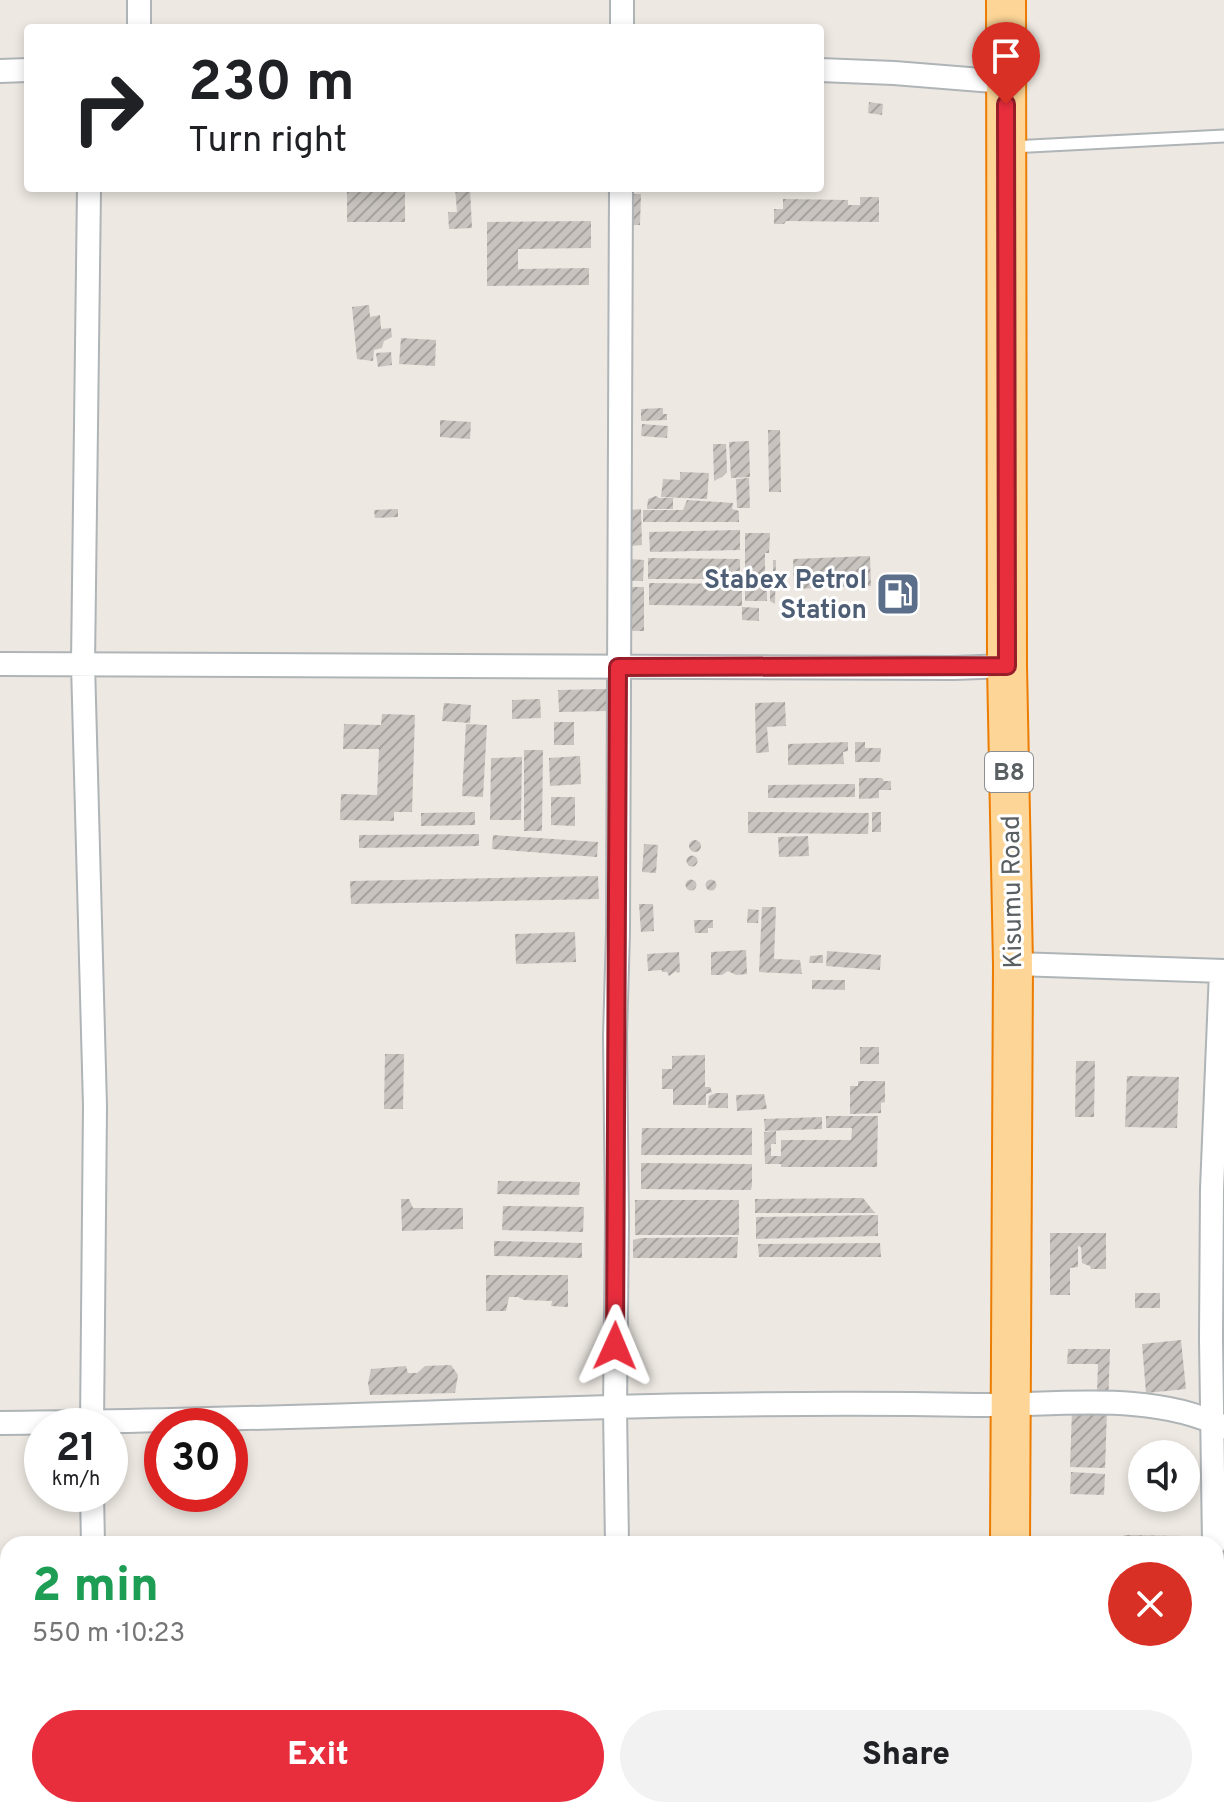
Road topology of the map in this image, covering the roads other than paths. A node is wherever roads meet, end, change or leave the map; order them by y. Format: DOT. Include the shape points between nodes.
graph roads {
  1 [pos="139,0"];
  2 [pos="622,0"];
  3 [pos="1006,0"];
  4 [pos="139,24"];
  5 [pos="622,24"];
  6 [pos="24,70"];
  7 [pos="824,70"];
  8 [pos="0,71"];
  9 [pos="1006,82"];
  10 [pos="1224,136"];
  11 [pos="1006,148"];
  12 [pos="89,192"];
  13 [pos="621,192"];
  14 [pos="0,664"];
  15 [pos="83,664"];
  16 [pos="1007,666"];
  17 [pos="618,667"];
  18 [pos="1013,964"];
  19 [pos="1223,971"];
  20 [pos="1010,1406"];
  21 [pos="92,1408"];
  22 [pos="615,1408"];
  23 [pos="0,1423"];
  24 [pos="24,1423"];
  25 [pos="128,1423"];
  26 [pos="1218,1424"];
  27 [pos="92,1512"];
  28 [pos="93,1536"];
  29 [pos="617,1536"];
  30 [pos="1010,1536"];
  31 [pos="1214,1536"];
  1 -- 4 [label="street"];
  2 -- 5 [label="street"];
  3 -- 9 [label="highway, Kisumu Road / B8"];
  6 -- 8 [label="street"];
  7 -- 9 [label="street"];
  9 -- 11 [label="highway, Kisumu Road / B8"];
  10 -- 11 [label="lane"];
  11 -- 16 [label="highway, Kisumu Road / B8"];
  12 -- 15 [label="street"];
  13 -- 17 [label="street"];
  14 -- 15 [label="street"];
  15 -- 17 [label="street"];
  15 -- 21 [label="street" via="95,1106"];
  16 -- 17 [label="street"];
  16 -- 18 [label="highway, Kisumu Road / B8"];
  17 -- 22 [label="street"];
  18 -- 19 [label="street"];
  18 -- 20 [label="highway, Kisumu Road / B8"];
  19 -- 26 [label="street" via="1212,1189"];
  20 -- 22 [label="street"];
  20 -- 26 [label="street" via="1125,1404 1171,1409"];
  20 -- 30 [label="highway, Kisumu Road / B8"];
  22 -- 25 [label="street"];
  22 -- 29 [label="street"];
  23 -- 24 [label="street"];
  26 -- 31 [label="street"];
  27 -- 28 [label="street"];
}
